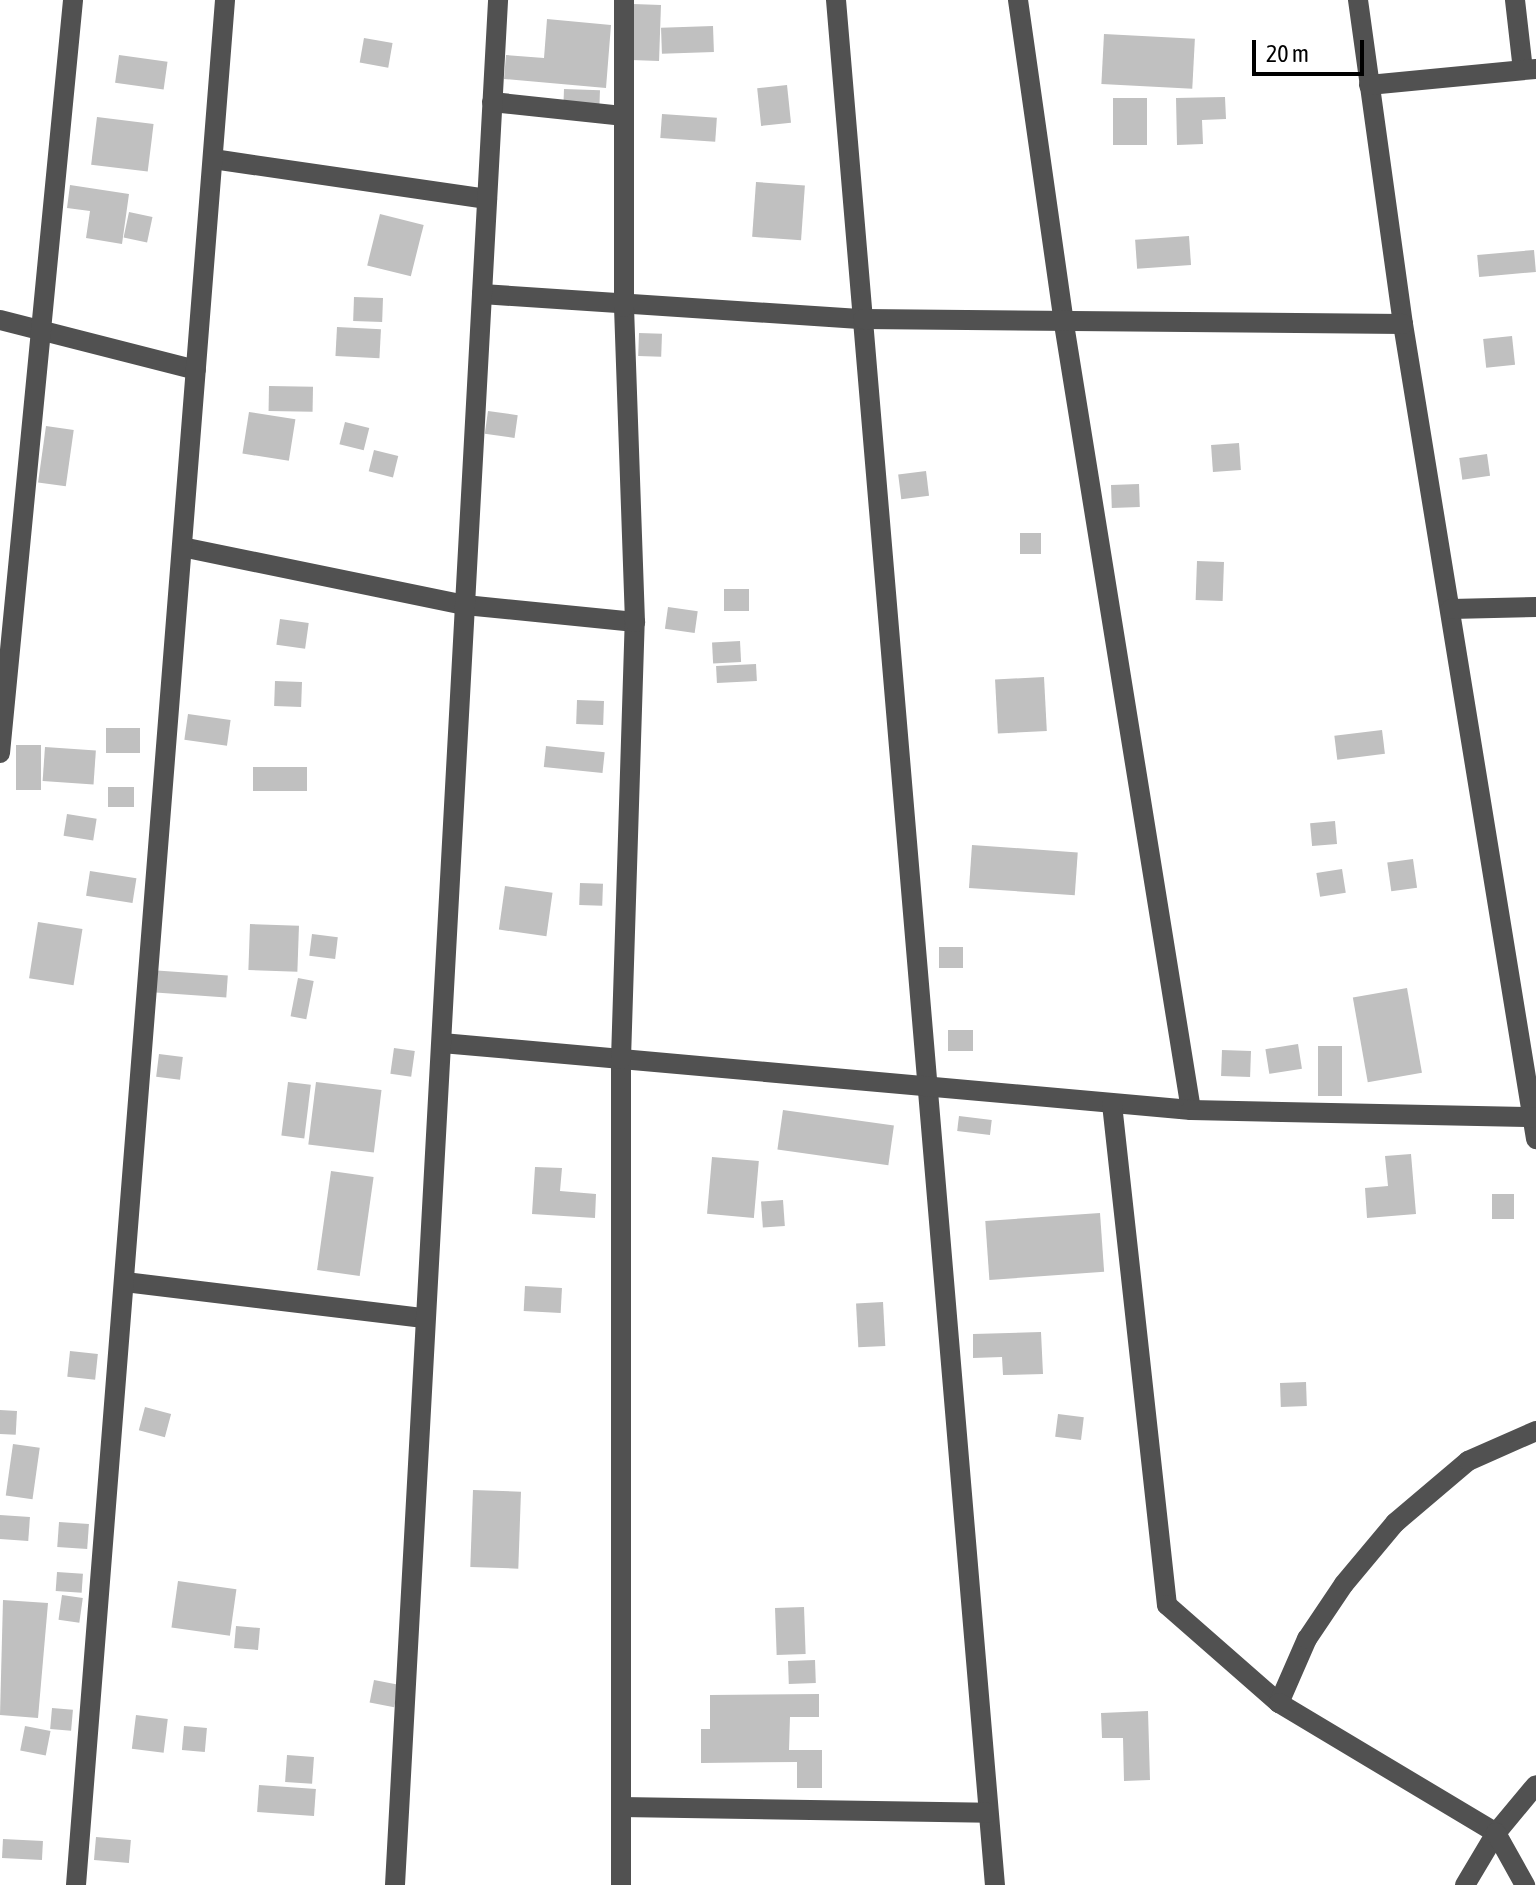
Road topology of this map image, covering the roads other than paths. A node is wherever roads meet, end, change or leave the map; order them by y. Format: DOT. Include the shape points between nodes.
graph roads {
  1 [pos="73,0"];
  2 [pos="225,0"];
  3 [pos="498,0"];
  4 [pos="624,0"];
  5 [pos="836,0"];
  6 [pos="1018,0"];
  7 [pos="1358,0"];
  8 [pos="1515,0"];
  9 [pos="1529,69"];
  10 [pos="1369,85"];
  11 [pos="492,102"];
  12 [pos="622,116"];
  13 [pos="213,159"];
  14 [pos="487,199"];
  15 [pos="482,294"];
  16 [pos="624,307"];
  17 [pos="863,319"];
  18 [pos="0,320"];
  19 [pos="1064,324"];
  20 [pos="1403,324"];
  21 [pos="39,331"];
  22 [pos="196,370"];
  23 [pos="182,547"];
  24 [pos="465,605"];
  25 [pos="1536,607"];
  26 [pos="1451,609"];
  27 [pos="635,622"];
  28 [pos="0,753"];
  29 [pos="442,1043"];
  30 [pos="621,1059"];
  31 [pos="928,1087"];
  32 [pos="1112,1104"];
  33 [pos="1191,1110"];
  34 [pos="1532,1117"];
  35 [pos="1536,1139"];
  36 [pos="125,1282"];
  37 [pos="424,1318"];
  38 [pos="1536,1431"];
  39 [pos="1279,1703"];
  40 [pos="1536,1785"];
  41 [pos="621,1807"];
  42 [pos="988,1813"];
  43 [pos="1496,1833"];
  44 [pos="76,1885"];
  45 [pos="395,1885"];
  46 [pos="621,1885"];
  47 [pos="995,1885"];
  48 [pos="1465,1885"];
  49 [pos="1525,1885"];
  1 -- 21 [label="street"];
  2 -- 13 [label="street"];
  3 -- 11 [label="street"];
  4 -- 12 [label="street"];
  5 -- 17 [label="street"];
  6 -- 19 [label="street"];
  7 -- 10 [label="street"];
  8 -- 9 [label="street"];
  9 -- 10 [label="street"];
  10 -- 20 [label="street"];
  11 -- 12 [label="street"];
  11 -- 14 [label="street"];
  12 -- 16 [label="street"];
  13 -- 14 [label="street"];
  13 -- 22 [label="street"];
  14 -- 15 [label="street"];
  15 -- 16 [label="street"];
  15 -- 24 [label="street"];
  16 -- 17 [label="street"];
  16 -- 27 [label="street"];
  17 -- 19 [label="street"];
  17 -- 31 [label="street"];
  18 -- 21 [label="street"];
  19 -- 20 [label="street"];
  19 -- 33 [label="street"];
  20 -- 26 [label="street"];
  21 -- 22 [label="street"];
  21 -- 28 [label="street"];
  22 -- 23 [label="street"];
  23 -- 24 [label="street"];
  23 -- 36 [label="street"];
  24 -- 27 [label="street"];
  24 -- 29 [label="street"];
  25 -- 26 [label="street"];
  26 -- 34 [label="street"];
  27 -- 30 [label="street"];
  29 -- 30 [label="street"];
  29 -- 37 [label="street"];
  30 -- 31 [label="street"];
  30 -- 41 [label="street"];
  31 -- 32 [label="street"];
  31 -- 42 [label="street"];
  32 -- 33 [label="street"];
  32 -- 39 [label="street" via="1167,1605"];
  33 -- 34 [label="street"];
  34 -- 35 [label="street"];
  36 -- 37 [label="street"];
  36 -- 44 [label="street"];
  37 -- 45 [label="street"];
  38 -- 39 [label="street" via="1468,1461 1395,1523 1307,1639"];
  39 -- 43 [label="street"];
  40 -- 43 [label="street"];
  41 -- 42 [label="street"];
  41 -- 46 [label="street"];
  42 -- 47 [label="street"];
  43 -- 48 [label="street"];
  43 -- 49 [label="street"];
}
